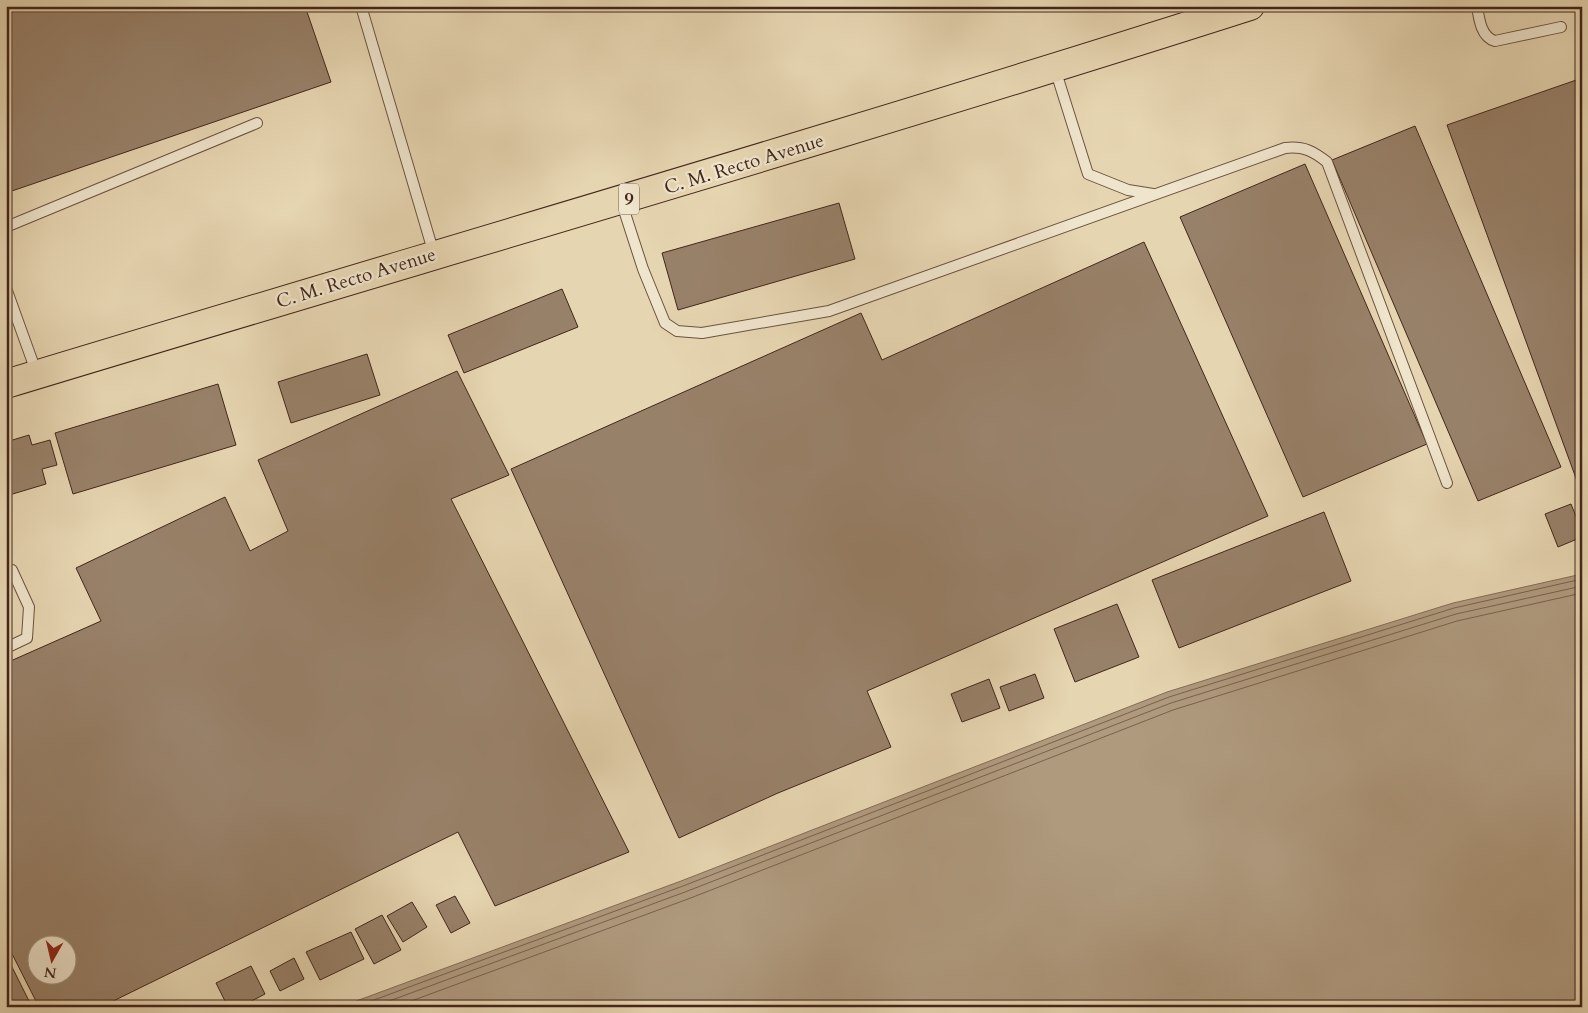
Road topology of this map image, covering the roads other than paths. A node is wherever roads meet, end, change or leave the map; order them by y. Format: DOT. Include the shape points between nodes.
graph roads {
  1 [pos="360,6"];
  2 [pos="1250,6"];
  3 [pos="1477,6"];
  4 [pos="1561,27"];
  5 [pos="1055,69"];
  6 [pos="257,123"];
  7 [pos="1155,195"];
  8 [pos="621,201"];
  9 [pos="6,227"];
  10 [pos="434,255"];
  11 [pos="6,288"];
  12 [pos="38,374"];
  13 [pos="6,384"];
  14 [pos="1447,483"];
  15 [pos="12,570"];
  16 [pos="6,648"];
  1 -- 10 [label="lane"];
  2 -- 5 [label="highway, C. M. Recto Avenue / 9"];
  3 -- 4 [label="lane" via="1484,34 1495,41"];
  5 -- 7 [label="lane" via="1088,174 1128,190"];
  5 -- 8 [label="highway, C. M. Recto Avenue / 9"];
  6 -- 9 [label="lane"];
  7 -- 8 [label="lane" via="829,311 702,333 677,331 665,323 643,270"];
  7 -- 14 [label="lane" via="1286,148 1312,151 1326,162"];
  8 -- 10 [label="highway, C. M. Recto Avenue / 9"];
  10 -- 12 [label="highway, C. M. Recto Avenue / 9"];
  11 -- 12 [label="lane"];
  12 -- 13 [label="highway, C. M. Recto Avenue / 9"];
  15 -- 16 [label="lane" via="29,607 27,638"];
}
